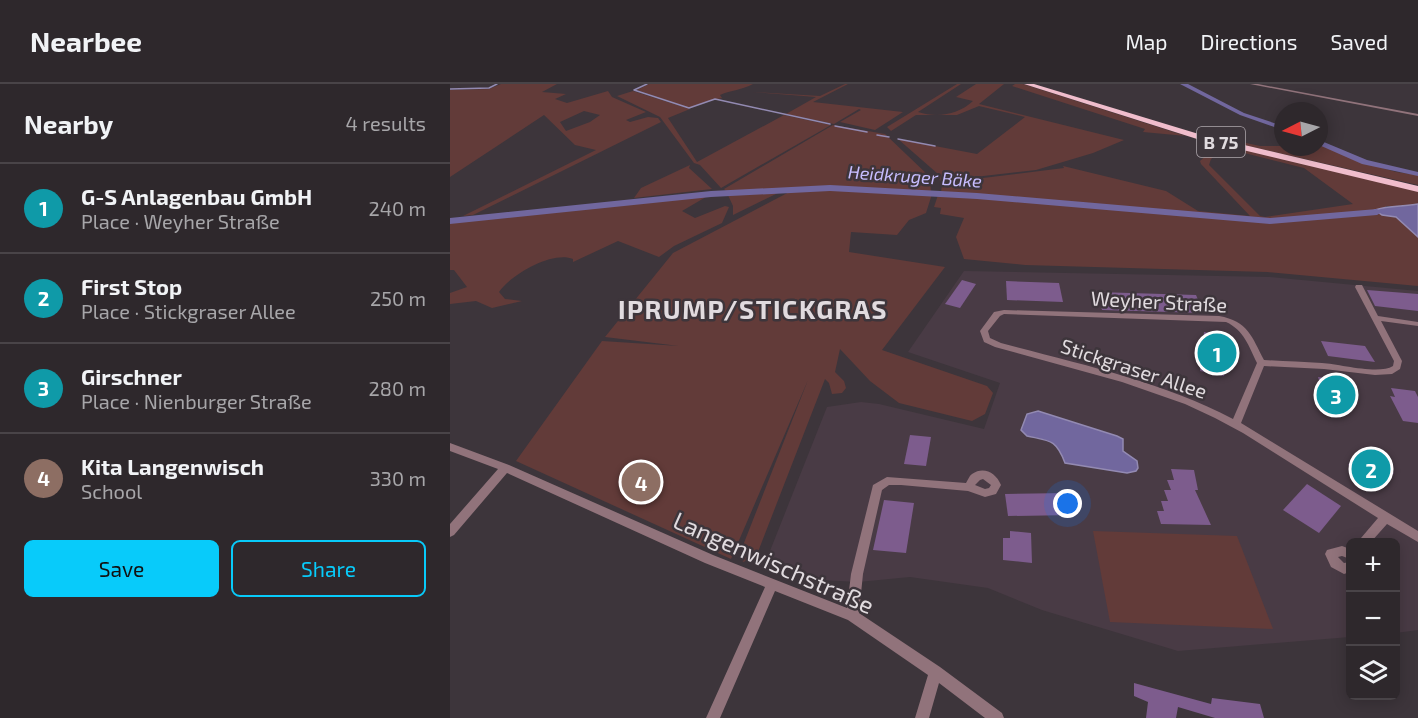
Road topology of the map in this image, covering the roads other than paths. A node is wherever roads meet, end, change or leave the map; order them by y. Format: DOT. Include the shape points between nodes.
graph roads {
  1 [pos="1027,84"];
  2 [pos="1033,84"];
  3 [pos="1252,84"];
  4 [pos="1418,116"];
  5 [pos="1418,188"];
  6 [pos="1359,287"];
  7 [pos="1376,318"];
  8 [pos="1418,324"];
  9 [pos="987,340"];
  10 [pos="1261,363"];
  11 [pos="1236,423"];
  12 [pos="450,447"];
  13 [pos="505,468"];
  14 [pos="968,487"];
  15 [pos="1386,517"];
  16 [pos="450,532"];
  17 [pos="1418,537"];
  18 [pos="1369,538"];
  19 [pos="1346,553"];
  20 [pos="1346,568"];
  21 [pos="772,585"];
  22 [pos="852,616"];
  23 [pos="935,672"];
  24 [pos="713,718"];
  25 [pos="922,718"];
  26 [pos="997,718"];
  1 -- 5 [label="highway, B 75" via="1186,133"];
  2 -- 5 [label="highway, B 75" via="1195,133"];
  3 -- 4 [label="street"];
  6 -- 7 [label="street"];
  7 -- 8 [label="street"];
  7 -- 10 [label="street" via="1398,361 1398,367 1392,370"];
  9 -- 10 [label="street, Weyher Straße" via="984,331 997,314 1004,312 1230,319 1239,323"];
  9 -- 11 [label="street, Stickgraser Allee" via="1162,392"];
  10 -- 11 [label="street"];
  11 -- 15 [label="street, Stickgraser Allee"];
  12 -- 13 [label="street, Langenwischstraße"];
  13 -- 16 [label="street"];
  13 -- 21 [label="street, Langenwischstraße"];
  14 -- 22 [label="street" via="901,481 877,488 857,574"];
  15 -- 17 [label="street, Stickgraser Allee"];
  15 -- 18 [label="street"];
  19 -- 20 [label="street" via="1331,554 1339,567"];
  21 -- 22 [label="street, Langenwischstraße"];
  21 -- 24 [label="street"];
  22 -- 23 [label="street, Langenwischstraße"];
  23 -- 25 [label="street"];
  23 -- 26 [label="street, Langenwischstraße"];
}
